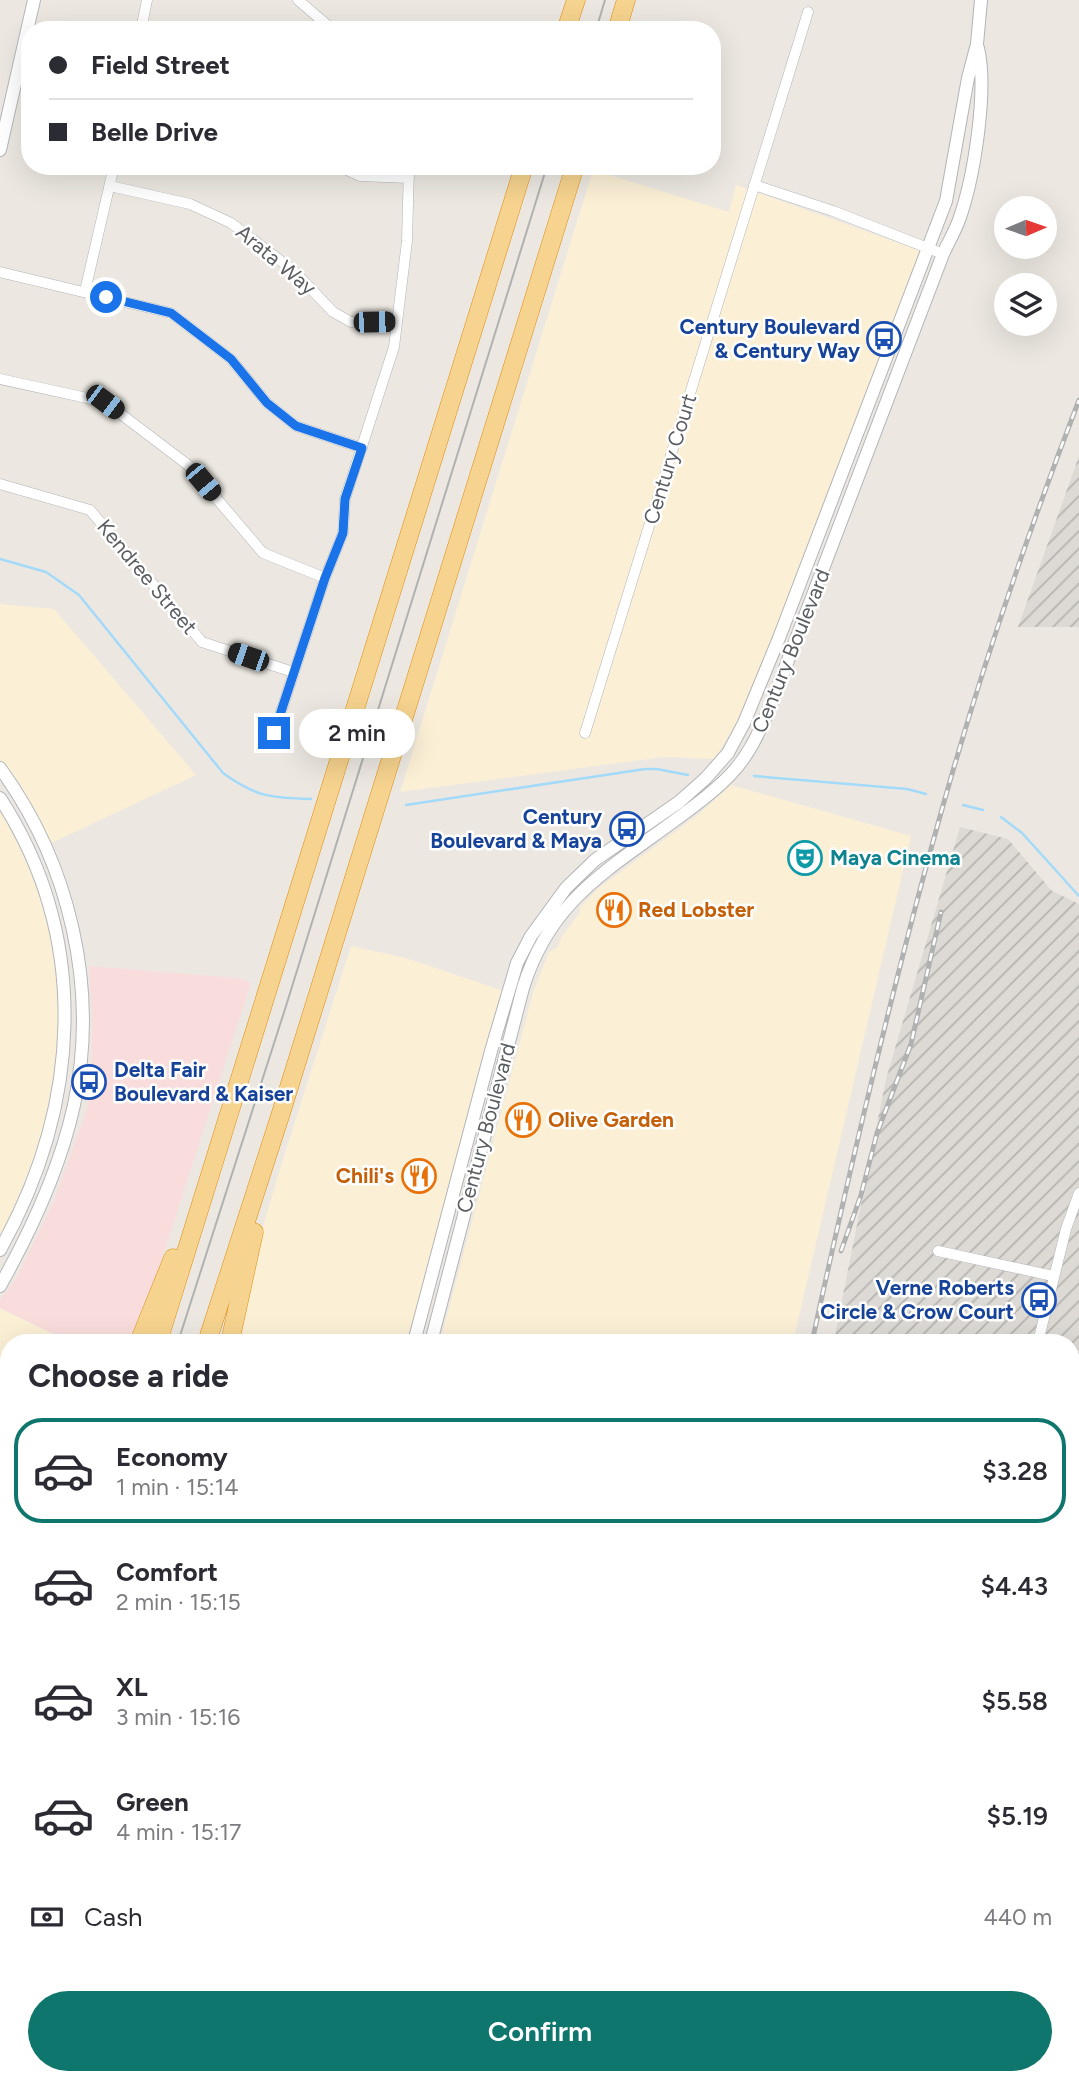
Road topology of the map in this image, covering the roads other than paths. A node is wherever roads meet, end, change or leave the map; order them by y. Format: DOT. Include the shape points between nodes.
graph roads {
  1 [pos="34,0"];
  2 [pos="147,0"];
  3 [pos="298,0"];
  4 [pos="576,0"];
  5 [pos="626,0"];
  6 [pos="981,0"];
  7 [pos="808,12"];
  8 [pos="29,21"];
  9 [pos="143,21"];
  10 [pos="322,21"];
  11 [pos="569,21"];
  12 [pos="620,21"];
  13 [pos="977,44"];
  14 [pos="21,57"];
  15 [pos="0,150"];
  16 [pos="112,175"];
  17 [pos="358,175"];
  18 [pos="521,175"];
  19 [pos="572,175"];
  20 [pos="409,178"];
  21 [pos="754,185"];
  22 [pos="110,186"];
  23 [pos="929,249"];
  24 [pos="943,254"];
  25 [pos="0,272"];
  26 [pos="85,291"];
  27 [pos="397,321"];
  28 [pos="0,379"];
  29 [pos="362,448"];
  30 [pos="0,484"];
  31 [pos="325,578"];
  32 [pos="293,672"];
  33 [pos="274,733"];
  34 [pos="585,733"];
  35 [pos="0,768"];
  36 [pos="0,798"];
  37 [pos="281,1113"];
  38 [pos="220,1141"];
  39 [pos="1079,1193"];
  40 [pos="0,1250"];
  41 [pos="938,1251"];
  42 [pos="1053,1276"];
  43 [pos="0,1286"];
  44 [pos="142,1334"];
  45 [pos="160,1334"];
  46 [pos="210,1334"];
  47 [pos="232,1334"];
  48 [pos="416,1334"];
  49 [pos="433,1334"];
  50 [pos="1040,1334"];
  1 -- 8 [label="street"];
  2 -- 9 [label="street"];
  3 -- 10 [label="street"];
  4 -- 11 [label="highway"];
  5 -- 12 [label="highway"];
  6 -- 13 [label="street, Century Boulevard"];
  7 -- 21 [label="street, Century Court"];
  13 -- 23 [label="street, Century Boulevard" via="946,201"];
  13 -- 24 [label="street, Century Boulevard" via="982,64 972,164 959,219"];
  14 -- 15 [label="street"];
  16 -- 22 [label="street"];
  17 -- 20 [label="street"];
  18 -- 38 [label="highway"];
  19 -- 37 [label="highway"];
  20 -- 27 [label="street"];
  21 -- 23 [label="street"];
  21 -- 34 [label="street, Century Court"];
  22 -- 26 [label="street"];
  22 -- 27 [label="street, Arata Way" via="190,204 231,223 294,271 333,312 351,322"];
  23 -- 24 [label="street"];
  23 -- 48 [label="street, Century Boulevard" via="779,638 729,753 679,802 613,846 566,888 517,963"];
  24 -- 49 [label="street, Century Boulevard" via="755,743 705,798 588,885 549,928 532,960"];
  25 -- 26 [label="street"];
  26 -- 29 [label="street" via="171,313 231,359 267,403 296,426"];
  27 -- 29 [label="street" via="394,347"];
  28 -- 31 [label="street" via="105,402 188,465 262,553"];
  29 -- 31 [label="street" via="345,499 343,533"];
  30 -- 32 [label="street, Kendree Street" via="90,510 202,642"];
  31 -- 32 [label="street"];
  32 -- 33 [label="street"];
  35 -- 43 [label="street" via="30,815 61,885 77,948 83,1026 80,1073 66,1137 38,1212"];
  36 -- 40 [label="street" via="29,851 51,913 65,1018 61,1079 49,1135 22,1208"];
  37 -- 46 [label="highway"];
  37 -- 47 [label="highway"];
  38 -- 44 [label="highway"];
  38 -- 45 [label="highway"];
  39 -- 42 [label="street"];
  41 -- 42 [label="street"];
  42 -- 50 [label="street"];
}
